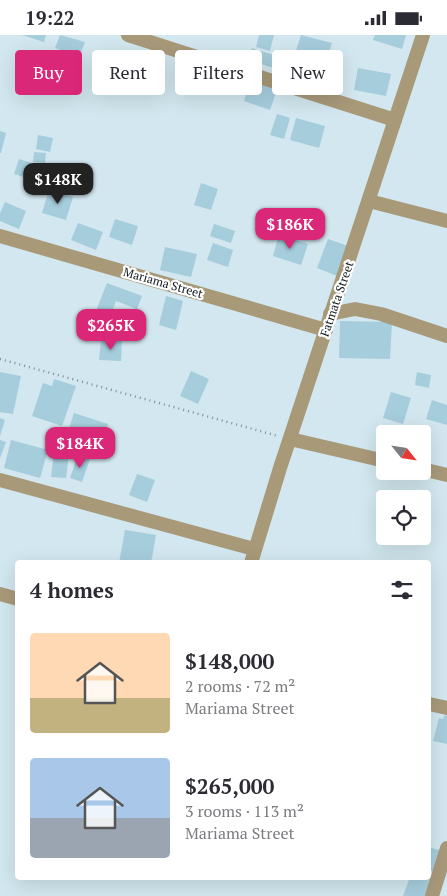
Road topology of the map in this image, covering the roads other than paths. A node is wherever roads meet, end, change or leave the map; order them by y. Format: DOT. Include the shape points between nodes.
graph roads {
  1 [pos="128,35"];
  2 [pos="423,35"];
  3 [pos="171,41"];
  4 [pos="395,120"];
  5 [pos="369,201"];
  6 [pos="447,221"];
  7 [pos="0,236"];
  8 [pos="330,314"];
  9 [pos="326,330"];
  10 [pos="447,336"];
  11 [pos="290,439"];
  12 [pos="376,459"];
  13 [pos="431,471"];
  14 [pos="447,475"];
  15 [pos="0,480"];
  16 [pos="253,556"];
  17 [pos="0,594"];
  18 [pos="15,598"];
  19 [pos="431,704"];
  20 [pos="447,708"];
  21 [pos="447,848"];
  22 [pos="432,896"];
  1 -- 3 [label="street"];
  2 -- 4 [label="street, Fatmata Street"];
  3 -- 4 [label="street"];
  4 -- 5 [label="street, Fatmata Street"];
  5 -- 6 [label="street"];
  5 -- 8 [label="street, Fatmata Street"];
  7 -- 9 [label="street, Mariama Street"];
  8 -- 9 [label="street, Fatmata Street"];
  8 -- 10 [label="street" via="355,309 381,314"];
  9 -- 11 [label="street, Fatmata Street"];
  11 -- 12 [label="street"];
  11 -- 16 [label="street, Fatmata Street"];
  13 -- 14 [label="street"];
  15 -- 16 [label="street"];
  17 -- 18 [label="street"];
  19 -- 20 [label="street"];
  21 -- 22 [label="street"];
}
